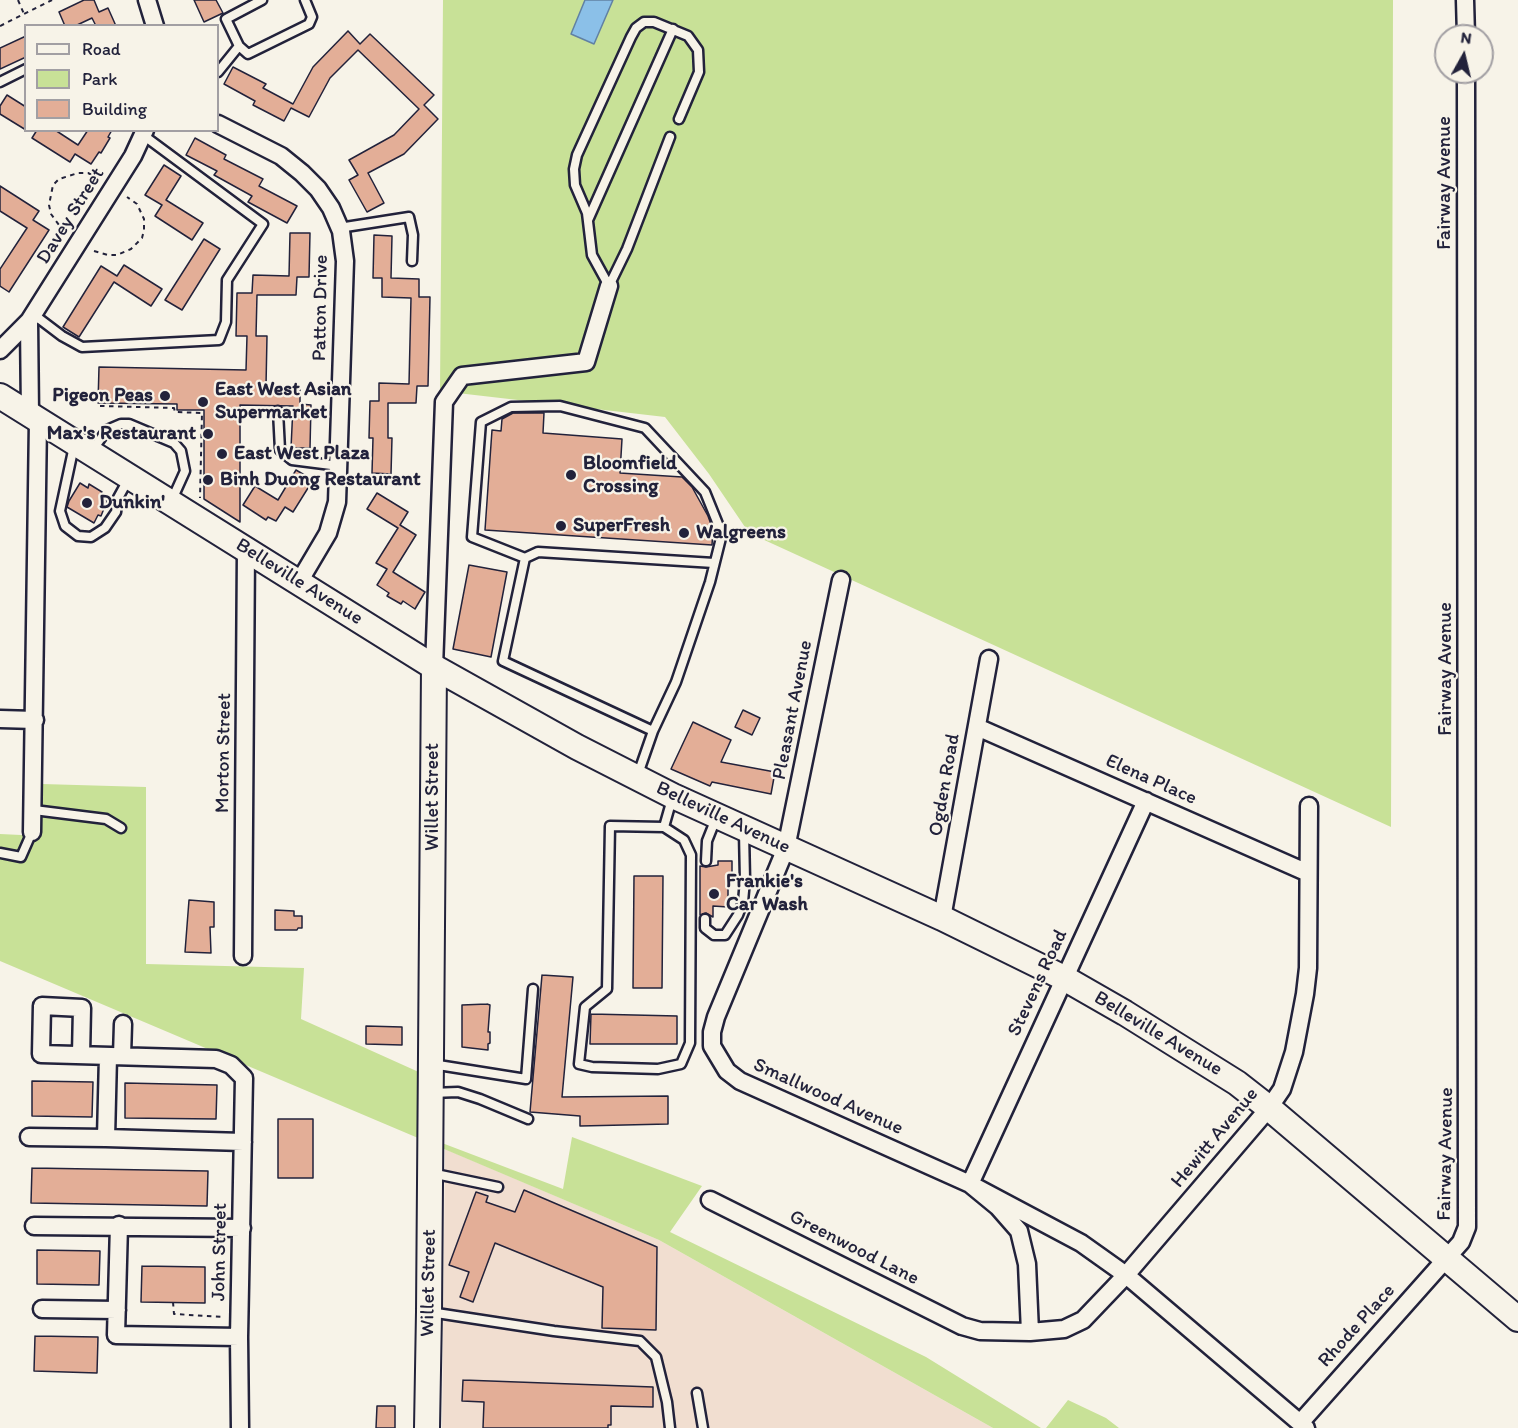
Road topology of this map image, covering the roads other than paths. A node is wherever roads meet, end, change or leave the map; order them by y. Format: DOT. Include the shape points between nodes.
graph roads {
  1 [pos="147,0"];
  2 [pos="262,0"];
  3 [pos="305,0"];
  4 [pos="1465,0"];
  5 [pos="154,24"];
  6 [pos="1466,24"];
  7 [pos="673,29"];
  8 [pos="239,46"];
  9 [pos="24,70"];
  10 [pos="219,71"];
  11 [pos="0,82"];
  12 [pos="1466,84"];
  13 [pos="679,119"];
  14 [pos="219,125"];
  15 [pos="144,133"];
  16 [pos="670,137"];
  17 [pos="588,220"];
  18 [pos="339,228"];
  19 [pos="412,261"];
  20 [pos="609,286"];
  21 [pos="31,318"];
  22 [pos="0,350"];
  23 [pos="0,396"];
  24 [pos="278,411"];
  25 [pos="34,418"];
  26 [pos="83,447"];
  27 [pos="339,466"];
  28 [pos="130,476"];
  29 [pos="171,502"];
  30 [pos="246,550"];
  31 [pos="525,558"];
  32 [pos="714,563"];
  33 [pos="841,580"];
  34 [pos="299,582"];
  35 [pos="989,659"];
  36 [pos="434,667"];
  37 [pos="0,719"];
  38 [pos="35,720"];
  39 [pos="977,727"];
  40 [pos="653,732"];
  41 [pos="637,777"];
  42 [pos="674,796"];
  43 [pos="1146,801"];
  44 [pos="1309,806"];
  45 [pos="34,810"];
  46 [pos="717,816"];
  47 [pos="664,827"];
  48 [pos="121,828"];
  49 [pos="744,829"];
  50 [pos="32,832"];
  51 [pos="786,848"];
  52 [pos="0,853"];
  53 [pos="706,861"];
  54 [pos="1308,873"];
  55 [pos="942,918"];
  56 [pos="705,919"];
  57 [pos="243,956"];
  58 [pos="1064,978"];
  59 [pos="533,989"];
  60 [pos="123,1024"];
  61 [pos="81,1055"];
  62 [pos="115,1056"];
  63 [pos="431,1064"];
  64 [pos="431,1093"];
  65 [pos="1269,1108"];
  66 [pos="528,1119"];
  67 [pos="29,1137"];
  68 [pos="106,1138"];
  69 [pos="243,1142"];
  70 [pos="430,1173"];
  71 [pos="970,1184"];
  72 [pos="498,1187"];
  73 [pos="710,1200"];
  74 [pos="119,1225"];
  75 [pos="34,1226"];
  76 [pos="242,1228"];
  77 [pos="1446,1258"];
  78 [pos="1126,1275"];
  79 [pos="42,1309"];
  80 [pos="117,1310"];
  81 [pos="429,1312"];
  82 [pos="1518,1319"];
  83 [pos="980,1331"];
  84 [pos="1030,1332"];
  85 [pos="239,1337"];
  86 [pos="697,1393"];
  87 [pos="1303,1425"];
  88 [pos="240,1428"];
  89 [pos="427,1428"];
  90 [pos="670,1428"];
  91 [pos="703,1428"];
  1 -- 5 [label="street"];
  2 -- 8 [label="lane" via="226,19"];
  3 -- 8 [label="lane" via="312,16 304,28 248,54"];
  4 -- 6 [label="street"];
  7 -- 13 [label="lane" via="688,36 698,50 699,62"];
  7 -- 17 [label="lane"];
  7 -- 17 [label="lane" via="654,22 644,22 636,28 578,155 574,185"];
  8 -- 10 [label="lane"];
  9 -- 11 [label="lane"];
  12 -- 77 [label="street, Fairway Avenue" via="1468,1220 1464,1238"];
  14 -- 18 [label="street, Patton Drive" via="281,156 302,173 331,208"];
  15 -- 21 [label="street, Davey Street"];
  15 -- 21 [label="lane" via="263,224 227,280 225,322 219,340 82,347"];
  16 -- 20 [label="lane"];
  17 -- 20 [label="lane" via="592,255"];
  18 -- 19 [label="lane" via="409,217"];
  18 -- 27 [label="street, Patton Drive" via="345,261"];
  20 -- 36 [label="street, Willet Street" via="586,362 462,376 444,402"];
  21 -- 22 [label="street, Davey Street"];
  21 -- 25 [label="street"];
  23 -- 25 [label="main road, Belleville Avenue"];
  24 -- 27 [label="lane" via="280,450 292,460"];
  25 -- 26 [label="main road, Belleville Avenue"];
  25 -- 38 [label="street"];
  26 -- 28 [label="main road, Belleville Avenue"];
  26 -- 28 [label="lane" via="60,511 65,526 78,536 91,537 105,528"];
  26 -- 29 [label="lane" via="121,424 174,443 181,451 185,471"];
  27 -- 34 [label="street, Patton Drive" via="332,524"];
  28 -- 29 [label="main road, Belleville Avenue"];
  29 -- 30 [label="main road, Belleville Avenue"];
  30 -- 34 [label="main road, Belleville Avenue"];
  30 -- 57 [label="street, Morton Street"];
  31 -- 32 [label="lane" via="538,552"];
  31 -- 32 [label="lane" via="472,537 481,422 511,407 560,406 645,428 705,492 722,534"];
  31 -- 40 [label="lane" via="503,661"];
  32 -- 40 [label="lane" via="676,682"];
  33 -- 51 [label="street, Pleasant Avenue"];
  34 -- 36 [label="main road, Belleville Avenue"];
  35 -- 39 [label="street, Ogden Road"];
  36 -- 41 [label="main road, Belleville Avenue"];
  36 -- 63 [label="main road, Willet Street"];
  37 -- 38 [label="street"];
  38 -- 45 [label="street"];
  39 -- 43 [label="street, Elena Place"];
  39 -- 55 [label="street, Ogden Road"];
  40 -- 41 [label="lane"];
  41 -- 42 [label="main road, Belleville Avenue"];
  42 -- 46 [label="main road, Belleville Avenue"];
  42 -- 47 [label="lane"];
  43 -- 54 [label="street, Elena Place"];
  43 -- 58 [label="street, Stevens Road"];
  44 -- 54 [label="street, Hewitt Avenue"];
  45 -- 48 [label="lane" via="106,819"];
  45 -- 50 [label="street"];
  46 -- 49 [label="main road, Belleville Avenue"];
  46 -- 53 [label="lane" via="707,841"];
  47 -- 47 [label="lane" via="610,826 607,989 585,1007 579,1064 658,1069 681,1064 690,1043 691,855 684,840"];
  49 -- 51 [label="main road, Belleville Avenue"];
  49 -- 56 [label="lane" via="745,880 738,915 725,935 714,935 705,928"];
  50 -- 52 [label="lane" via="21,857"];
  51 -- 55 [label="main road, Belleville Avenue"];
  51 -- 71 [label="street, Smallwood Avenue" via="716,1017 712,1046 718,1059 741,1081"];
  54 -- 65 [label="street, Hewitt Avenue" via="1305,994 1289,1070"];
  55 -- 58 [label="main road, Belleville Avenue"];
  58 -- 65 [label="main road, Belleville Avenue" via="1182,1048"];
  58 -- 71 [label="street, Stevens Road"];
  59 -- 63 [label="lane" via="526,1079"];
  60 -- 62 [label="street"];
  61 -- 62 [label="street"];
  62 -- 68 [label="street"];
  62 -- 69 [label="street, John Street" via="216,1059 231,1065 244,1078"];
  63 -- 64 [label="main road, Willet Street"];
  64 -- 66 [label="lane" via="458,1092"];
  64 -- 70 [label="main road, Willet Street"];
  65 -- 77 [label="main road, Belleville Avenue"];
  65 -- 78 [label="street, Hewitt Avenue"];
  67 -- 68 [label="street"];
  68 -- 69 [label="street"];
  69 -- 76 [label="street, John Street"];
  70 -- 72 [label="lane"];
  70 -- 81 [label="main road, Willet Street"];
  71 -- 78 [label="street, Smallwood Avenue" via="1081,1243"];
  71 -- 84 [label="street, Smallwood Avenue" via="1019,1231 1027,1264"];
  73 -- 83 [label="street, Greenwood Lane" via="962,1326"];
  74 -- 75 [label="street"];
  74 -- 76 [label="street"];
  74 -- 80 [label="street"];
  76 -- 85 [label="street, John Street"];
  77 -- 82 [label="main road, Belleville Avenue"];
  77 -- 87 [label="street, Rhode Place"];
  78 -- 84 [label="street, Hewitt Avenue" via="1083,1320 1064,1329"];
  78 -- 87 [label="street, Smallwood Avenue"];
  79 -- 80 [label="street"];
  80 -- 85 [label="street" via="116,1335"];
  81 -- 89 [label="main road, Willet Street"];
  81 -- 90 [label="lane" via="640,1341 656,1357"];
  83 -- 84 [label="street, Hewitt Avenue"];
  85 -- 88 [label="street, John Street"];
  86 -- 91 [label="lane"];
}
